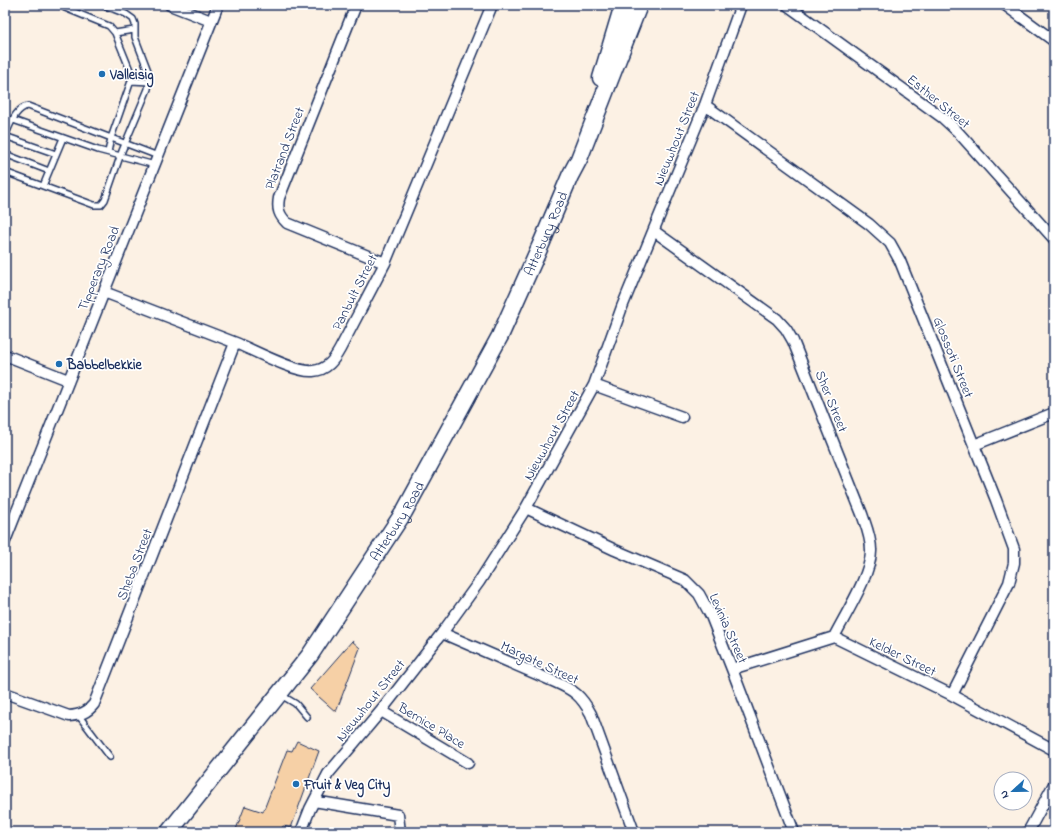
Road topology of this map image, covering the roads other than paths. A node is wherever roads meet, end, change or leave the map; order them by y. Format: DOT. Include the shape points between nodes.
graph roads {
  1 [pos="61,5"];
  2 [pos="103,5"];
  3 [pos="170,5"];
  4 [pos="218,5"];
  5 [pos="356,5"];
  6 [pos="492,5"];
  7 [pos="624,5"];
  8 [pos="640,5"];
  9 [pos="741,5"];
  10 [pos="787,5"];
  11 [pos="1005,5"];
  12 [pos="211,21"];
  13 [pos="134,30"];
  14 [pos="115,33"];
  15 [pos="1054,41"];
  16 [pos="131,81"];
  17 [pos="150,82"];
  18 [pos="705,105"];
  19 [pos="13,120"];
  20 [pos="5,136"];
  21 [pos="62,138"];
  22 [pos="111,138"];
  23 [pos="125,144"];
  24 [pos="108,152"];
  25 [pos="5,154"];
  26 [pos="56,154"];
  27 [pos="120,155"];
  28 [pos="156,161"];
  29 [pos="49,171"];
  30 [pos="5,172"];
  31 [pos="570,176"];
  32 [pos="43,186"];
  33 [pos="654,231"];
  34 [pos="1054,239"];
  35 [pos="385,263"];
  36 [pos="104,292"];
  37 [pos="235,343"];
  38 [pos="5,355"];
  39 [pos="68,380"];
  40 [pos="594,385"];
  41 [pos="1054,413"];
  42 [pos="682,417"];
  43 [pos="974,445"];
  44 [pos="526,508"];
  45 [pos="5,541"];
  46 [pos="442,633"];
  47 [pos="834,637"];
  48 [pos="732,669"];
  49 [pos="5,693"];
  50 [pos="280,694"];
  51 [pos="952,696"];
  52 [pos="381,711"];
  53 [pos="79,716"];
  54 [pos="307,717"];
  55 [pos="1054,750"];
  56 [pos="110,758"];
  57 [pos="468,763"];
  58 [pos="1054,784"];
  59 [pos="314,801"];
  60 [pos="169,832"];
  61 [pos="302,832"];
  62 [pos="400,832"];
  63 [pos="634,832"];
  64 [pos="794,832"];
  65 [pos="1028,832"];
  1 -- 14 [label="lane" via="105,23"];
  2 -- 13 [label="lane" via="131,17 134,21"];
  3 -- 12 [label="street"];
  4 -- 12 [label="street, Tipperary Road"];
  5 -- 35 [label="street, Platrand Street" via="279,198 278,212 287,223"];
  6 -- 35 [label="street, Panbult Street"];
  7 -- 31 [label="main road, Atterbury Road" via="574,156"];
  8 -- 31 [label="main road, Atterbury Road"];
  9 -- 18 [label="street, Nieuwhout Street"];
  10 -- 34 [label="street, Esther Street" via="942,118"];
  11 -- 15 [label="street"];
  12 -- 28 [label="street, Tipperary Road"];
  13 -- 14 [label="lane"];
  13 -- 17 [label="lane" via="149,70"];
  14 -- 16 [label="lane" via="130,70"];
  16 -- 17 [label="lane"];
  16 -- 22 [label="lane"];
  17 -- 23 [label="lane"];
  18 -- 33 [label="street, Nieuwhout Street"];
  18 -- 43 [label="street, Glossoti Street" via="869,224 890,243 900,261"];
  19 -- 20 [label="lane"];
  19 -- 21 [label="lane"];
  19 -- 22 [label="lane" via="20,109 28,106"];
  20 -- 26 [label="lane"];
  21 -- 24 [label="lane"];
  21 -- 26 [label="lane"];
  22 -- 23 [label="lane"];
  22 -- 24 [label="lane"];
  23 -- 27 [label="lane"];
  23 -- 28 [label="lane"];
  24 -- 27 [label="lane"];
  25 -- 29 [label="lane"];
  26 -- 29 [label="lane"];
  27 -- 28 [label="lane"];
  27 -- 32 [label="lane" via="108,194 101,205 94,205"];
  28 -- 36 [label="street, Tipperary Road"];
  29 -- 32 [label="lane"];
  30 -- 32 [label="lane"];
  31 -- 50 [label="main road, Atterbury Road" via="500,336 404,512 310,655"];
  33 -- 40 [label="street, Nieuwhout Street" via="622,307"];
  33 -- 47 [label="street, Sher Street" via="777,319 792,341 871,542 871,558 867,573"];
  35 -- 37 [label="street, Panbult Street" via="338,354 326,367 312,372 296,368"];
  36 -- 37 [label="street, Panbult Street"];
  36 -- 39 [label="street, Tipperary Road"];
  37 -- 53 [label="street, Sheba Street" via="94,704"];
  38 -- 39 [label="street"];
  39 -- 45 [label="street, Tipperary Road"];
  40 -- 42 [label="street"];
  40 -- 44 [label="street, Nieuwhout Street"];
  41 -- 43 [label="street"];
  43 -- 51 [label="street, Glossoti Street" via="1014,549 1014,563 1009,583"];
  44 -- 46 [label="street, Nieuwhout Street" via="479,582"];
  44 -- 48 [label="street, Levinia Street" via="685,580 705,603"];
  46 -- 52 [label="street, Nieuwhout Street"];
  46 -- 63 [label="street, Margate Street" via="579,695 591,714"];
  47 -- 48 [label="street"];
  47 -- 51 [label="street, Kelder Street"];
  48 -- 64 [label="street, Levinia Street"];
  49 -- 53 [label="street" via="63,715"];
  50 -- 54 [label="lane" via="296,704"];
  50 -- 60 [label="main road, Atterbury Road"];
  51 -- 55 [label="street, Kelder Street"];
  52 -- 57 [label="street, Bernice Place"];
  52 -- 59 [label="street, Nieuwhout Street" via="328,774"];
  53 -- 56 [label="lane"];
  58 -- 65 [label="street"];
  59 -- 61 [label="street, Nieuwhout Street"];
  59 -- 62 [label="street" via="398,815"];
}
